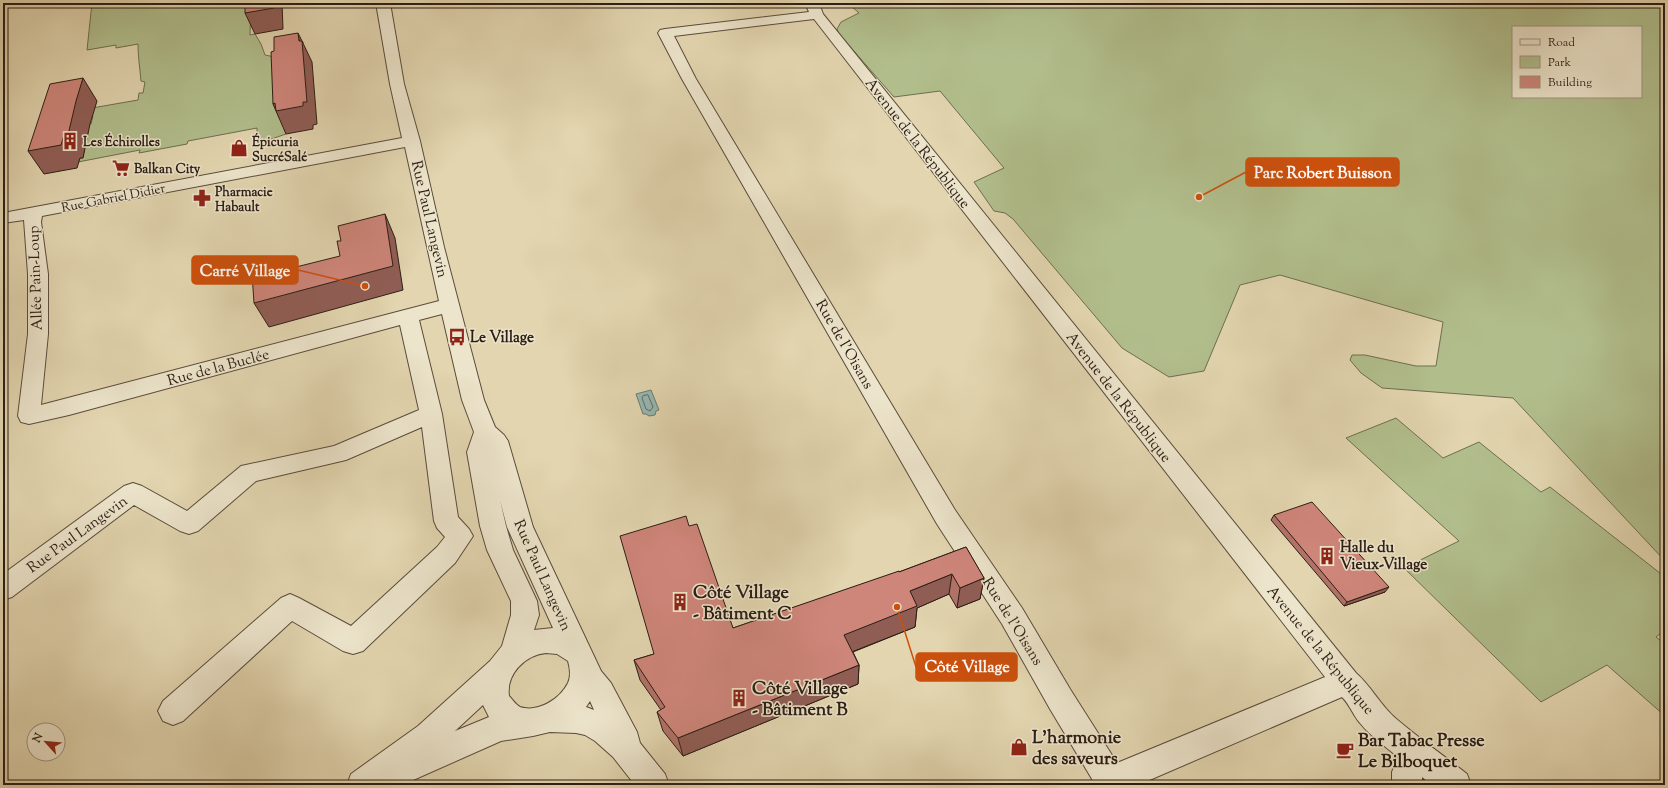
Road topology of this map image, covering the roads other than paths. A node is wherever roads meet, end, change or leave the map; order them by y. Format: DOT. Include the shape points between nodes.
graph roads {
  1 [pos="383,3"];
  2 [pos="814,9"];
  3 [pos="412,141"];
  4 [pos="34,213"];
  5 [pos="3,218"];
  6 [pos="450,305"];
  7 [pos="408,316"];
  8 [pos="430,414"];
  9 [pos="29,416"];
  10 [pos="484,432"];
  11 [pos="493,526"];
  12 [pos="520,527"];
  13 [pos="460,536"];
  14 [pos="3,589"];
  15 [pos="580,658"];
  16 [pos="507,662"];
  17 [pos="1346,682"];
  18 [pos="172,711"];
  19 [pos="540,720"];
  20 [pos="1416,753"];
  21 [pos="634,759"];
  22 [pos="1108,783"];
  23 [pos="362,785"];
  24 [pos="367,785"];
  25 [pos="654,785"];
  26 [pos="1407,785"];
  27 [pos="1456,785"];
  1 -- 3 [label="street, Rue Paul Langevin" via="397,84"];
  2 -- 17 [label="street, Avenue de la République"];
  2 -- 22 [label="street, Rue de l'Oisans" via="665,33 689,79 946,517 1012,616"];
  3 -- 4 [label="street, Rue Gabriel Didier"];
  3 -- 6 [label="street, Rue Paul Langevin"];
  4 -- 5 [label="street, Rue Gabriel Didier"];
  4 -- 9 [label="street, Allée Pain-Loup" via="32,222 38,274 38,334"];
  6 -- 7 [label="street, Rue de la Buclée"];
  6 -- 10 [label="street, Rue Paul Langevin" via="473,400"];
  7 -- 8 [label="street"];
  7 -- 9 [label="street, Rue de la Buclée"];
  8 -- 13 [label="street" via="446,521"];
  8 -- 14 [label="street, Rue Paul Langevin" via="338,454 249,473 189,524 133,493"];
  10 -- 11 [label="street, Rue Paul Langevin" via="479,452"];
  10 -- 12 [label="street, Rue Paul Langevin" via="496,441"];
  11 -- 12 [label="street"];
  11 -- 13 [label="street"];
  11 -- 16 [label="street, Rue Paul Langevin" via="500,550 524,601 525,615"];
  12 -- 15 [label="street, Rue Paul Langevin"];
  13 -- 18 [label="street" via="446,555 353,642 290,606"];
  15 -- 16 [label="street" via="567,644 541,641 527,645"];
  15 -- 19 [label="street" via="584,678 578,694 566,708"];
  15 -- 21 [label="street, Rue Paul Langevin" via="601,693"];
  16 -- 19 [label="street" via="494,685 495,700 502,712 514,720"];
  16 -- 23 [label="street" via="429,736"];
  17 -- 20 [label="street, Avenue de la République" via="1357,692 1370,713"];
  17 -- 22 [label="street"];
  19 -- 21 [label="street" via="583,720 606,730"];
  19 -- 24 [label="street" via="499,727"];
  20 -- 26 [label="street" via="1410,761"];
  20 -- 27 [label="street, Avenue de la République"];
  21 -- 25 [label="street"];
}
